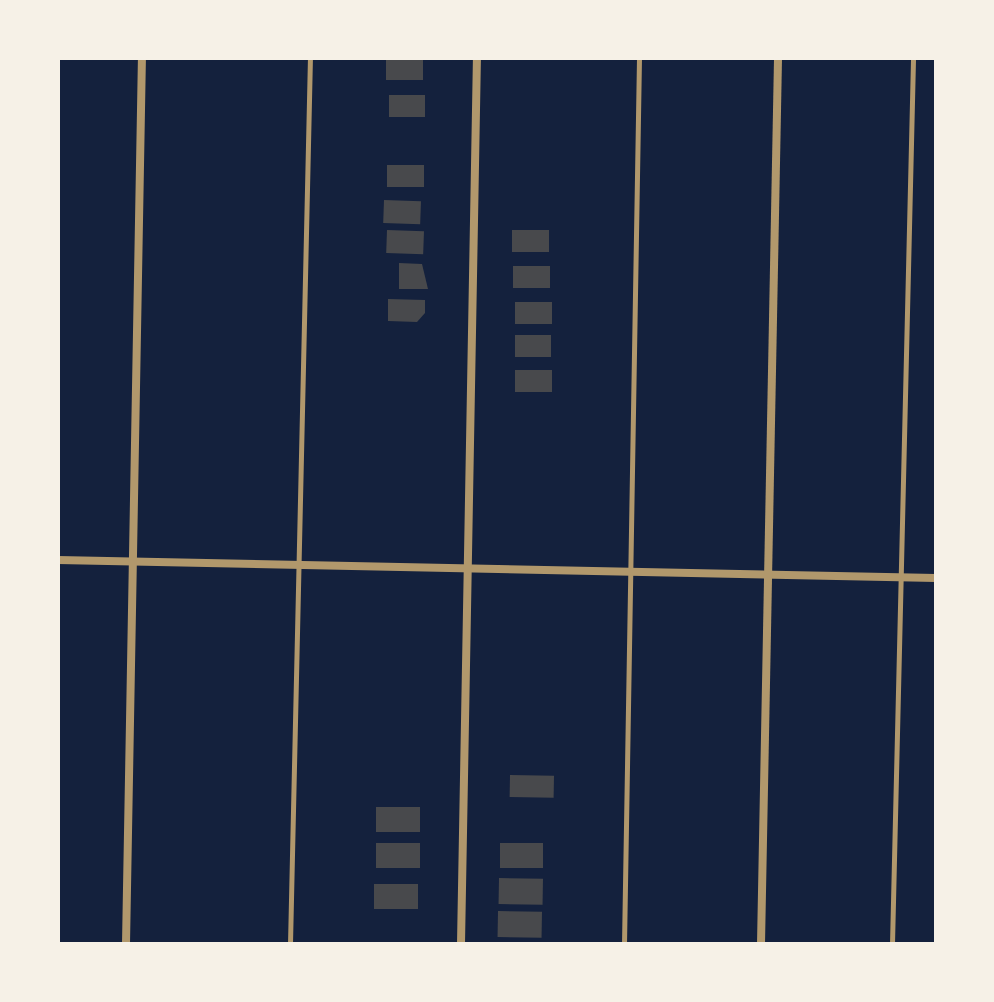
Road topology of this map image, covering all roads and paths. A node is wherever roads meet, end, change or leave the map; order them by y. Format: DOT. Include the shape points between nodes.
graph roads {
  1 [pos="142,58"];
  2 [pos="310,58"];
  3 [pos="477,58"];
  4 [pos="639,58"];
  5 [pos="778,58"];
  6 [pos="913,58"];
  7 [pos="58,560"];
  8 [pos="133,561"];
  9 [pos="297,561"];
  10 [pos="469,564"];
  11 [pos="628,574"];
  12 [pos="768,576"];
  13 [pos="903,578"];
  14 [pos="936,578"];
  15 [pos="126,944"];
  16 [pos="290,944"];
  17 [pos="461,944"];
  18 [pos="624,944"];
  19 [pos="761,944"];
  20 [pos="892,944"];
  1 -- 8 [label="street"];
  2 -- 9 [label="lane"];
  3 -- 10 [label="street"];
  4 -- 11 [label="lane"];
  5 -- 12 [label="street"];
  6 -- 13 [label="lane"];
  7 -- 8 [label="street"];
  8 -- 9 [label="street"];
  8 -- 15 [label="street"];
  9 -- 10 [label="street"];
  9 -- 16 [label="lane"];
  10 -- 11 [label="street"];
  10 -- 17 [label="street"];
  11 -- 12 [label="street"];
  11 -- 18 [label="lane"];
  12 -- 13 [label="street"];
  12 -- 19 [label="street"];
  13 -- 14 [label="street"];
  13 -- 20 [label="lane"];
}
